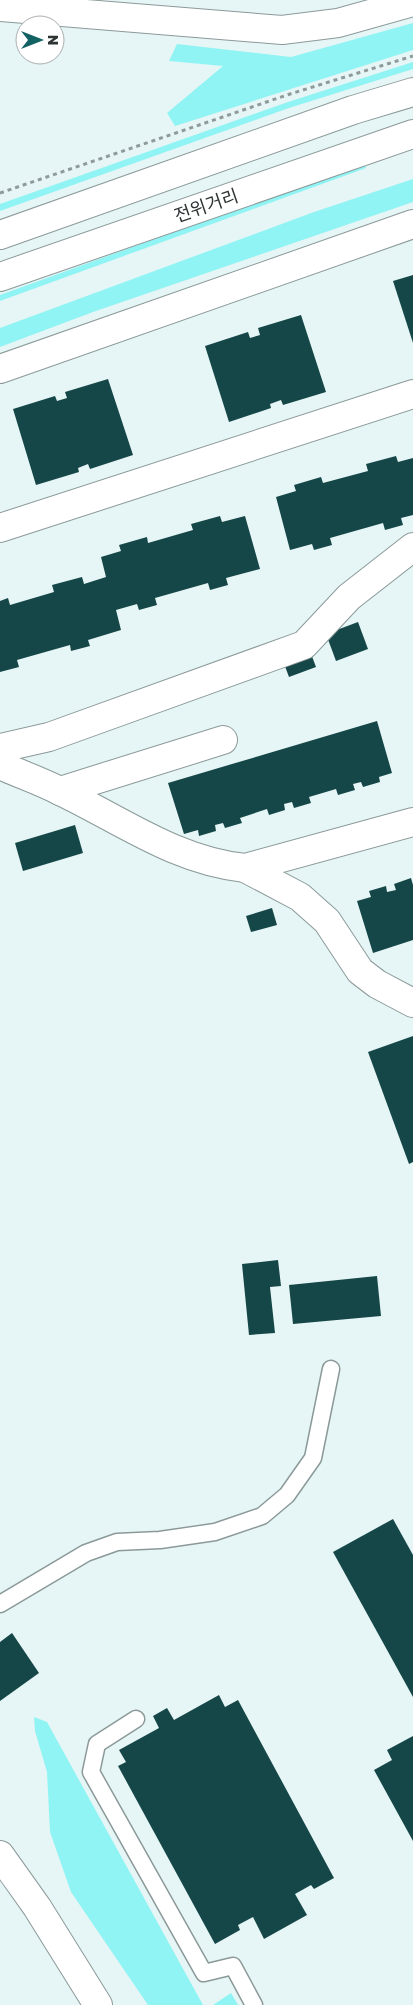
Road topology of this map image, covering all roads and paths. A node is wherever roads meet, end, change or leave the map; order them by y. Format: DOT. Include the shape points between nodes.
graph roads {
  1 [pos="413,2"];
  2 [pos="0,7"];
  3 [pos="413,56"];
  4 [pos="413,92"];
  5 [pos="413,134"];
  6 [pos="0,193"];
  7 [pos="413,224"];
  8 [pos="0,235"];
  9 [pos="0,277"];
  10 [pos="0,368"];
  11 [pos="413,394"];
  12 [pos="0,528"];
  13 [pos="413,547"];
  14 [pos="223,740"];
  15 [pos="0,748"];
  16 [pos="0,765"];
  17 [pos="60,791"];
  18 [pos="413,822"];
  19 [pos="245,868"];
  20 [pos="413,1003"];
  21 [pos="331,1369"];
  22 [pos="0,1604"];
  23 [pos="136,1720"];
  24 [pos="0,1855"];
  25 [pos="98,2005"];
  26 [pos="254,2005"];
  1 -- 2 [label="street" via="338,23 282,30"];
  3 -- 6 [label="path" via="290,94"];
  4 -- 8 [label="street" via="353,110"];
  5 -- 9 [label="street, 전위거리"];
  7 -- 10 [label="street"];
  11 -- 12 [label="street"];
  13 -- 15 [label="street" via="349,596 304,645 49,737"];
  14 -- 17 [label="street"];
  16 -- 17 [label="street"];
  17 -- 19 [label="street" via="146,837 199,859"];
  18 -- 19 [label="street"];
  19 -- 20 [label="street" via="300,897 328,922 360,971"];
  21 -- 22 [label="lane" via="313,1458 287,1495 262,1516 215,1532 117,1542 86,1553"];
  23 -- 26 [label="lane" via="96,1744 91,1772 204,1973 233,1966"];
  24 -- 25 [label="street" via="37,1907"];
}
